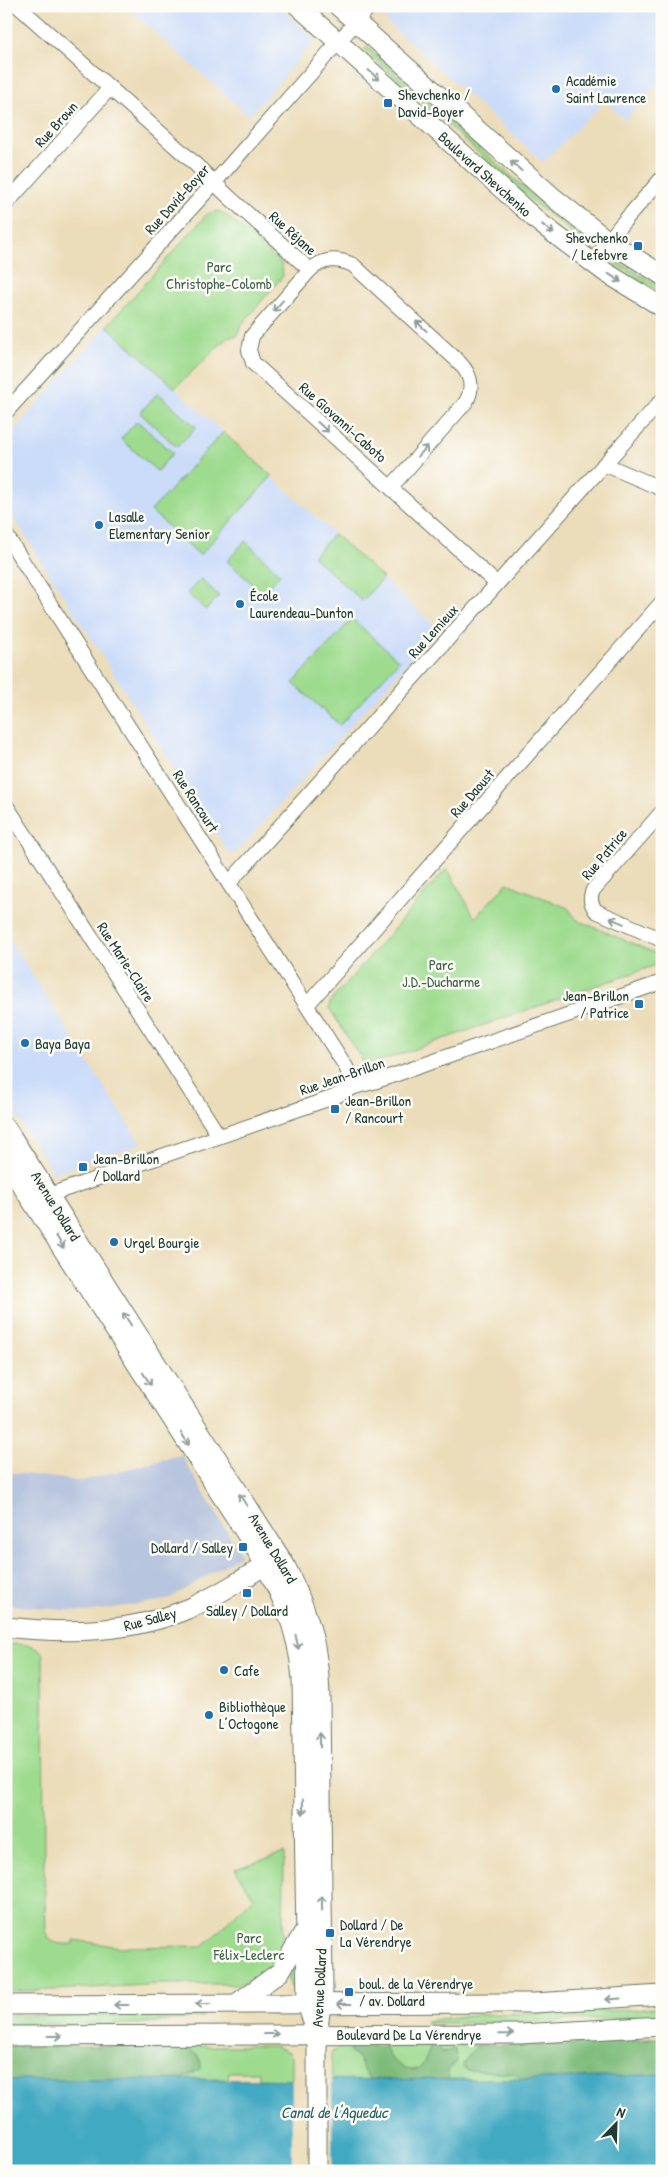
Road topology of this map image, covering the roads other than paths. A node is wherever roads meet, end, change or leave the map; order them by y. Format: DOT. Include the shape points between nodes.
graph roads {
  1 [pos="18,6"];
  2 [pos="298,6"];
  3 [pos="338,6"];
  4 [pos="370,6"];
  5 [pos="356,22"];
  6 [pos="338,42"];
  7 [pos="110,88"];
  8 [pos="662,178"];
  9 [pos="214,183"];
  10 [pos="6,204"];
  11 [pos="608,241"];
  12 [pos="592,263"];
  13 [pos="310,270"];
  14 [pos="662,275"];
  15 [pos="662,306"];
  16 [pos="662,400"];
  17 [pos="6,412"];
  18 [pos="604,464"];
  19 [pos="391,487"];
  20 [pos="662,489"];
  21 [pos="6,535"];
  22 [pos="497,584"];
  23 [pos="662,602"];
  24 [pos="6,805"];
  25 [pos="662,812"];
  26 [pos="229,883"];
  27 [pos="662,940"];
  28 [pos="662,982"];
  29 [pos="307,1005"];
  30 [pos="354,1087"];
  31 [pos="6,1128"];
  32 [pos="219,1136"];
  33 [pos="6,1161"];
  34 [pos="41,1198"];
  35 [pos="272,1561"];
  36 [pos="6,1627"];
  37 [pos="305,1929"];
  38 [pos="662,1996"];
  39 [pos="236,2004"];
  40 [pos="314,2004"];
  41 [pos="6,2005"];
  42 [pos="662,2026"];
  43 [pos="317,2034"];
  44 [pos="6,2036"];
  45 [pos="317,2171"];
  1 -- 7 [label="street, Rue Réjane"];
  2 -- 6 [label="main road, Boulevard Shevchenko"];
  3 -- 5 [label="main road, Boulevard Shevchenko"];
  4 -- 5 [label="street, Rue David-Boyer"];
  5 -- 6 [label="street, Rue David-Boyer"];
  11 -- 5 [label="main road, Boulevard Shevchenko, one-way" via="535,182"];
  6 -- 9 [label="street, Rue David-Boyer"];
  6 -- 12 [label="main road, Boulevard Shevchenko, one-way" via="540,222"];
  7 -- 9 [label="street, Rue Réjane"];
  7 -- 10 [label="street, Rue Brown"];
  8 -- 11 [label="street"];
  9 -- 13 [label="street, Rue Réjane"];
  9 -- 17 [label="street, Rue David-Boyer"];
  11 -- 12 [label="street"];
  11 -- 14 [label="main road, Boulevard Shevchenko"];
  12 -- 15 [label="main road, Boulevard Shevchenko, one-way"];
  13 -- 19 [label="street, Rue Giovanni-Caboto, one-way" via="252,336 251,357 258,369"];
  19 -- 13 [label="street, Rue Réjane, one-way" via="466,402 471,389 468,374 458,360 353,265 327,260"];
  16 -- 18 [label="street, Rue Lemieux"];
  18 -- 20 [label="street"];
  18 -- 22 [label="street, Rue Lemieux"];
  19 -- 22 [label="street, Rue Giovanni-Caboto"];
  21 -- 26 [label="street, Rue Rancourt"];
  22 -- 26 [label="street, Rue Lemieux"];
  23 -- 29 [label="street, Rue Daoust"];
  24 -- 32 [label="street, Rue Marie-Claire"];
  27 -- 25 [label="street, Rue Patrice, one-way" via="596,911 590,898 593,890"];
  26 -- 29 [label="street, Rue Rancourt"];
  28 -- 30 [label="street, Rue Jean-Brillon" via="377,1082"];
  29 -- 30 [label="street, Rue Rancourt" via="346,1067"];
  30 -- 32 [label="street, Rue Jean-Brillon" via="334,1097"];
  31 -- 34 [label="main road, Avenue Dollard"];
  32 -- 34 [label="street, Rue Jean-Brillon"];
  33 -- 34 [label="main road, Avenue Dollard"];
  34 -- 35 [label="main road, Avenue Dollard"];
  35 -- 36 [label="main road, Rue Salley" via="202,1602 152,1621 79,1631"];
  35 -- 37 [label="main road, Avenue Dollard, one-way" via="300,1658"];
  40 -- 35 [label="main road, Avenue Dollard, one-way" via="319,1671 305,1606 291,1576"];
  37 -- 39 [label="main road" via="280,1972"];
  37 -- 40 [label="main road, Avenue Dollard"];
  38 -- 40 [label="main road, Boulevard De La Vérendrye, one-way" via="534,2003"];
  39 -- 40 [label="main road, Boulevard De La Vérendrye"];
  39 -- 41 [label="main road, Boulevard De La Vérendrye, one-way"];
  40 -- 43 [label="main road, Avenue Dollard"];
  43 -- 42 [label="main road, Boulevard De La Vérendrye, one-way" via="546,2033"];
  44 -- 43 [label="main road, Boulevard De La Vérendrye, one-way"];
  43 -- 45 [label="main road, Avenue Dollard"];
}
